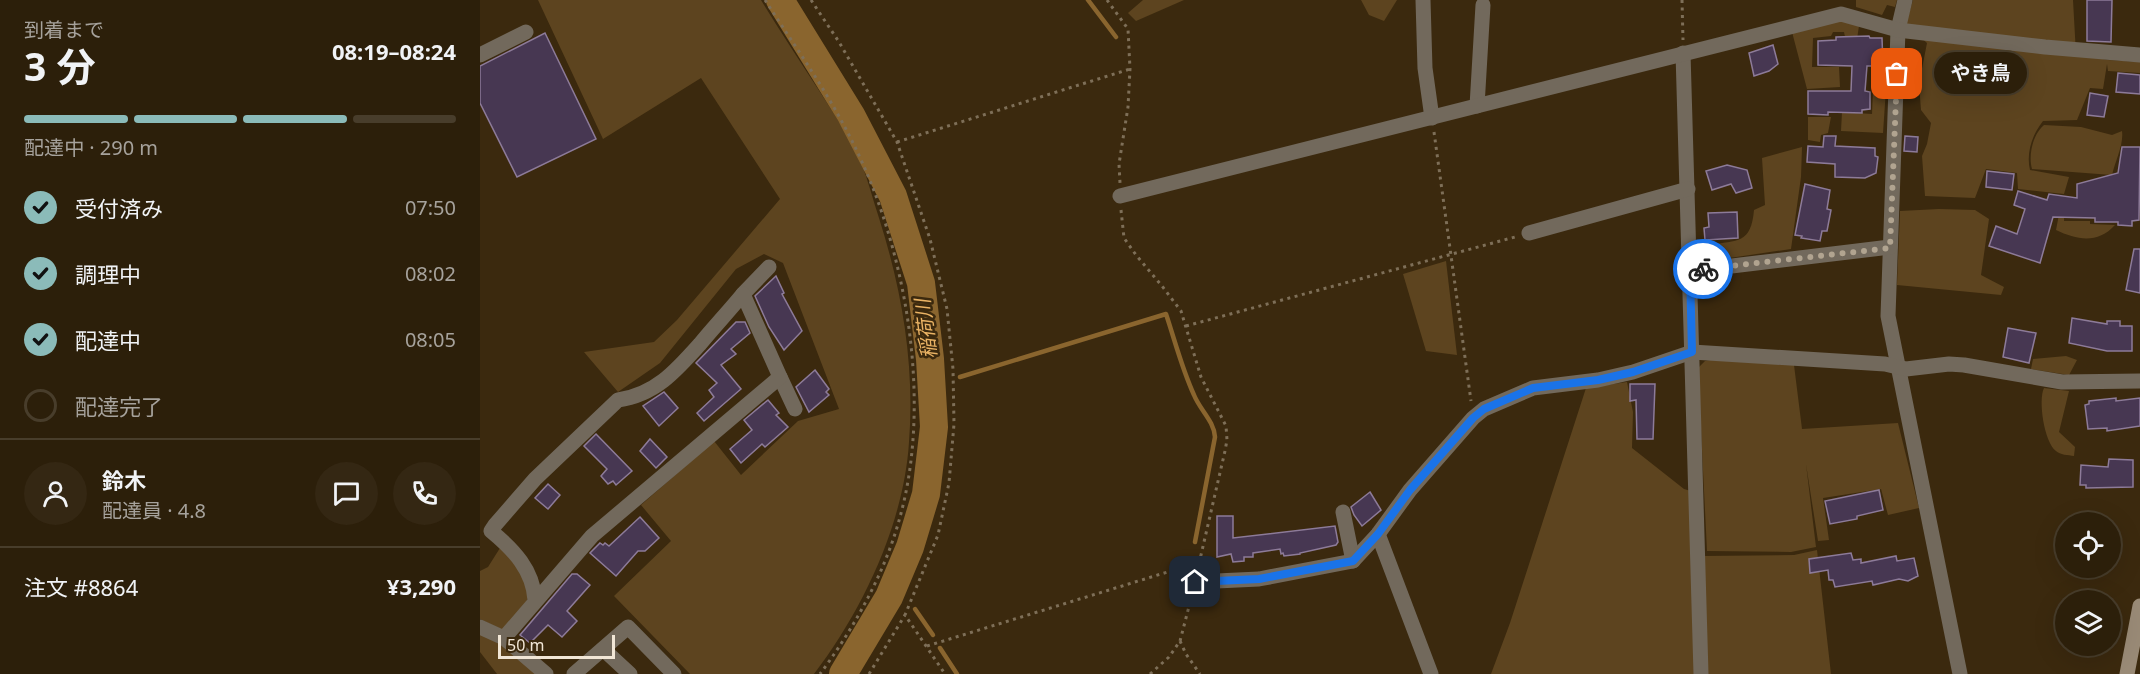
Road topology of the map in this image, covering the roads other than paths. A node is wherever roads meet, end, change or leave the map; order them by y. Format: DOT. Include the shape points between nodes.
graph roads {
  1 [pos="1423,0"];
  2 [pos="1905,0"];
  3 [pos="1483,4"];
  4 [pos="1898,30"];
  5 [pos="525,32"];
  6 [pos="1683,53"];
  7 [pos="480,55"];
  8 [pos="2140,55"];
  9 [pos="1477,106"];
  10 [pos="1432,118"];
  11 [pos="1688,189"];
  12 [pos="1120,196"];
  13 [pos="1529,233"];
  14 [pos="1890,248"];
  15 [pos="770,267"];
  16 [pos="1690,271"];
  17 [pos="743,294"];
  18 [pos="1692,352"];
  19 [pos="1898,367"];
  20 [pos="780,377"];
  21 [pos="2140,381"];
  22 [pos="795,409"];
  23 [pos="1343,512"];
  24 [pos="1378,534"];
  25 [pos="1353,561"];
  26 [pos="1195,582"];
  27 [pos="536,600"];
  28 [pos="2140,606"];
  29 [pos="480,627"];
  30 [pos="504,638"];
  31 [pos="603,649"];
  32 [pos="546,674"];
  33 [pos="574,674"];
  34 [pos="630,674"];
  35 [pos="674,674"];
  36 [pos="1431,674"];
  37 [pos="1701,674"];
  38 [pos="1960,674"];
  39 [pos="2127,674"];
  1 -- 10 [label="street" via="1425,68"];
  2 -- 4 [label="street"];
  3 -- 9 [label="street"];
  4 -- 6 [label="street" via="1841,14"];
  4 -- 8 [label="street"];
  4 -- 14 [label="street"];
  5 -- 7 [label="street"];
  6 -- 9 [label="street"];
  6 -- 11 [label="street"];
  9 -- 10 [label="street"];
  10 -- 12 [label="street"];
  11 -- 13 [label="street"];
  11 -- 16 [label="street"];
  14 -- 16 [label="street"];
  14 -- 19 [label="street" via="1888,316"];
  15 -- 17 [label="street"];
  16 -- 18 [label="street"];
  17 -- 20 [label="street"];
  17 -- 27 [label="street" via="678,370 660,385 631,399 618,400 535,479 491,531 530,575"];
  18 -- 19 [label="street"];
  18 -- 24 [label="street" via="1598,380 1533,388 1484,409 1410,490"];
  18 -- 37 [label="street"];
  19 -- 21 [label="street" via="1957,364 2062,382"];
  19 -- 38 [label="street"];
  20 -- 22 [label="street"];
  20 -- 27 [label="street" via="592,536"];
  23 -- 25 [label="street"];
  24 -- 25 [label="street"];
  24 -- 36 [label="street"];
  25 -- 26 [label="street" via="1259,579"];
  27 -- 30 [label="street"];
  28 -- 39 [label="street"];
  29 -- 30 [label="street"];
  30 -- 32 [label="street"];
  31 -- 33 [label="street"];
  31 -- 34 [label="street"];
  31 -- 35 [label="street" via="628,627"];
}
